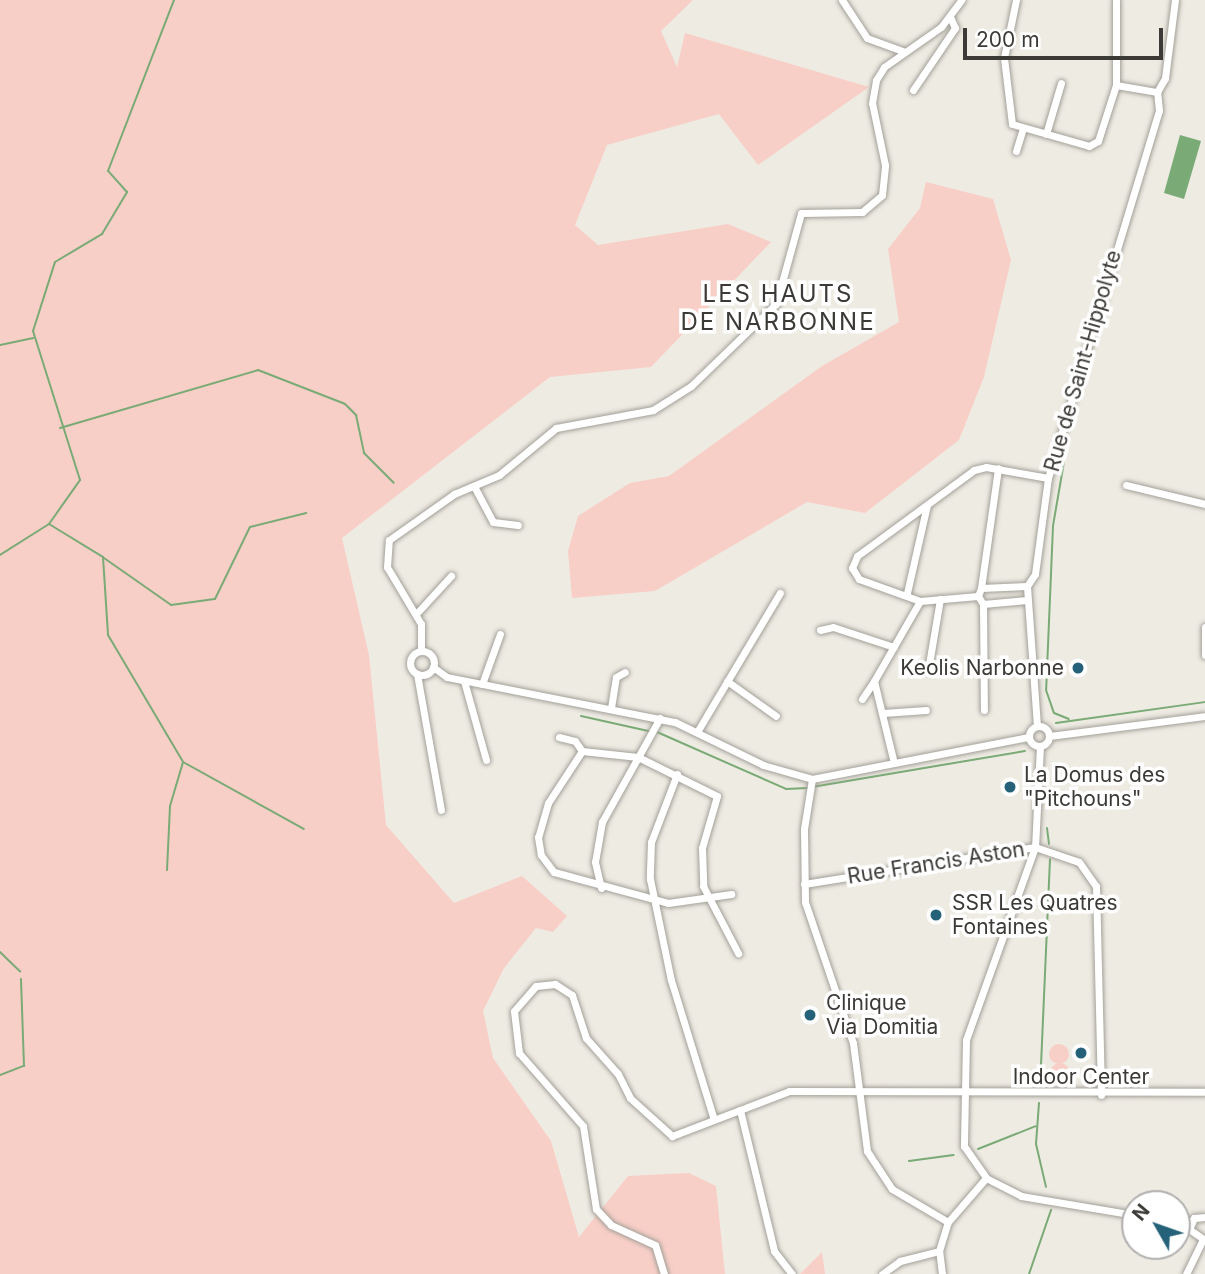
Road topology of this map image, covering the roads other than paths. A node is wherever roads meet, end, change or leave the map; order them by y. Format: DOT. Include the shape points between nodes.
graph roads {
  1 [pos="842,0"];
  2 [pos="961,0"];
  3 [pos="1016,0"];
  4 [pos="1116,0"];
  5 [pos="1175,0"];
  6 [pos="950,16"];
  7 [pos="905,52"];
  8 [pos="1060,82"];
  9 [pos="1116,85"];
  10 [pos="913,90"];
  11 [pos="1157,92"];
  12 [pos="1023,128"];
  13 [pos="1046,134"];
  14 [pos="1016,151"];
  15 [pos="998,468"];
  16 [pos="1048,478"];
  17 [pos="1126,485"];
  18 [pos="475,488"];
  19 [pos="1205,504"];
  20 [pos="927,505"];
  21 [pos="518,525"];
  22 [pos="451,576"];
  23 [pos="1027,586"];
  24 [pos="979,592"];
  25 [pos="780,593"];
  26 [pos="907,593"];
  27 [pos="940,599"];
  28 [pos="1027,600"];
  29 [pos="920,601"];
  30 [pos="983,604"];
  31 [pos="416,614"];
  32 [pos="1205,627"];
  33 [pos="820,630"];
  34 [pos="500,634"];
  35 [pos="894,647"];
  36 [pos="421,650"];
  37 [pos="1205,655"];
  38 [pos="433,667"];
  39 [pos="928,670"];
  40 [pos="625,672"];
  41 [pos="417,674"];
  42 [pos="464,681"];
  43 [pos="727,681"];
  44 [pos="874,681"];
  45 [pos="482,684"];
  46 [pos="862,699"];
  47 [pos="611,708"];
  48 [pos="926,710"];
  49 [pos="984,710"];
  50 [pos="883,713"];
  51 [pos="776,716"];
  52 [pos="1205,716"];
  53 [pos="660,718"];
  54 [pos="1037,726"];
  55 [pos="697,732"];
  56 [pos="1049,736"];
  57 [pos="559,737"];
  58 [pos="1029,737"];
  59 [pos="1040,746"];
  60 [pos="582,751"];
  61 [pos="638,757"];
  62 [pos="893,759"];
  63 [pos="486,760"];
  64 [pos="677,774"];
  65 [pos="812,782"];
  66 [pos="441,810"];
  67 [pos="1035,847"];
  68 [pos="804,884"];
  69 [pos="601,888"];
  70 [pos="730,894"];
  71 [pos="706,898"];
  72 [pos="654,901"];
  73 [pos="738,953"];
  74 [pos="861,1088"];
  75 [pos="1205,1092"];
  76 [pos="961,1093"];
  77 [pos="1101,1095"];
  78 [pos="740,1110"];
  79 [pos="714,1120"];
  80 [pos="986,1178"];
  81 [pos="1121,1212"];
  82 [pos="948,1222"];
  83 [pos="1191,1231"];
  84 [pos="1192,1237"];
  85 [pos="1204,1241"];
  86 [pos="939,1251"];
  87 [pos="1194,1252"];
  88 [pos="664,1274"];
  89 [pos="792,1274"];
  90 [pos="882,1274"];
  91 [pos="942,1274"];
  92 [pos="1185,1274"];
  1 -- 7 [label="street" via="867,38"];
  2 -- 6 [label="street"];
  3 -- 12 [label="street" via="1003,58 1007,114"];
  4 -- 9 [label="street"];
  5 -- 11 [label="street, Rue de Saint-Hippolyte" via="1165,78"];
  6 -- 7 [label="street"];
  6 -- 10 [label="street" via="955,28"];
  7 -- 18 [label="street" via="884,67 874,93 886,165 882,195 862,212 801,213 776,304 673,400 632,415 556,428"];
  8 -- 13 [label="street"];
  9 -- 11 [label="street"];
  9 -- 13 [label="street" via="1098,141 1089,146"];
  11 -- 16 [label="street, Rue de Saint-Hippolyte" via="1159,110 1138,186"];
  12 -- 13 [label="street"];
  12 -- 14 [label="street"];
  15 -- 16 [label="street"];
  15 -- 20 [label="street" via="974,470"];
  15 -- 24 [label="street"];
  16 -- 23 [label="street, Rue de Saint-Hippolyte" via="1035,574"];
  17 -- 19 [label="street"];
  18 -- 21 [label="street" via="493,522"];
  18 -- 31 [label="street" via="454,494 389,540 387,567"];
  20 -- 26 [label="street"];
  20 -- 26 [label="street" via="857,556 852,568 859,579"];
  22 -- 31 [label="street"];
  23 -- 24 [label="street"];
  23 -- 28 [label="street, Rue de Saint-Hippolyte"];
  24 -- 27 [label="street"];
  24 -- 30 [label="street"];
  25 -- 43 [label="street"];
  26 -- 29 [label="street"];
  27 -- 29 [label="street"];
  27 -- 39 [label="street"];
  28 -- 30 [label="street"];
  28 -- 54 [label="street, Rue de Saint-Hippolyte" via="1034,615"];
  29 -- 35 [label="street"];
  30 -- 49 [label="street"];
  31 -- 36 [label="street" via="424,637"];
  32 -- 37 [label="street"];
  33 -- 35 [label="street" via="833,627"];
  34 -- 45 [label="street"];
  35 -- 44 [label="street"];
  36 -- 38 [label="street" via="432,655"];
  36 -- 41 [label="street" via="410,662"];
  38 -- 41 [label="street"];
  38 -- 42 [label="street"];
  40 -- 47 [label="street" via="616,677"];
  41 -- 66 [label="street"];
  42 -- 45 [label="street"];
  42 -- 63 [label="street"];
  43 -- 51 [label="street"];
  43 -- 55 [label="street"];
  44 -- 46 [label="street"];
  44 -- 50 [label="street"];
  45 -- 47 [label="street"];
  47 -- 53 [label="street"];
  48 -- 50 [label="street"];
  50 -- 62 [label="street"];
  52 -- 56 [label="street"];
  53 -- 55 [label="street"];
  53 -- 61 [label="street"];
  54 -- 56 [label="street"];
  54 -- 58 [label="street"];
  55 -- 65 [label="street" via="763,765"];
  56 -- 59 [label="street"];
  57 -- 60 [label="street" via="575,741"];
  58 -- 59 [label="street"];
  58 -- 62 [label="street"];
  59 -- 67 [label="street"];
  60 -- 61 [label="street"];
  60 -- 69 [label="street" via="548,803 538,837 541,855 554,872"];
  61 -- 64 [label="street"];
  61 -- 69 [label="street" via="602,822 595,862"];
  62 -- 65 [label="street"];
  64 -- 71 [label="street" via="718,800 701,856"];
  64 -- 72 [label="street" via="651,842"];
  65 -- 68 [label="street"];
  67 -- 68 [label="street, Rue Francis Aston"];
  67 -- 76 [label="street" via="973,1012"];
  67 -- 77 [label="street, Rue Francis Aston" via="1079,862 1096,886"];
  68 -- 74 [label="street" via="813,936 839,998"];
  69 -- 72 [label="street"];
  70 -- 71 [label="street"];
  71 -- 72 [label="street"];
  71 -- 73 [label="street"];
  72 -- 79 [label="street" via="673,988"];
  74 -- 76 [label="street"];
  74 -- 78 [label="street" via="789,1091"];
  74 -- 82 [label="street" via="876,1169 892,1189"];
  75 -- 77 [label="street"];
  76 -- 77 [label="street"];
  76 -- 80 [label="street" via="964,1146"];
  78 -- 79 [label="street"];
  78 -- 89 [label="street" via="774,1251"];
  79 -- 88 [label="street" via="681,1135 665,1131 630,1098 618,1074 586,1038 572,995 555,985 528,990 514,1011 513,1038 583,1126 596,1209 611,1225 655,1245"];
  80 -- 81 [label="street" via="1021,1196"];
  80 -- 82 [label="street"];
  82 -- 86 [label="street"];
  83 -- 84 [label="street"];
  84 -- 85 [label="street"];
  84 -- 87 [label="street"];
  85 -- 87 [label="street"];
  86 -- 90 [label="street" via="900,1261"];
  86 -- 91 [label="street"];
  87 -- 92 [label="street"];
}
